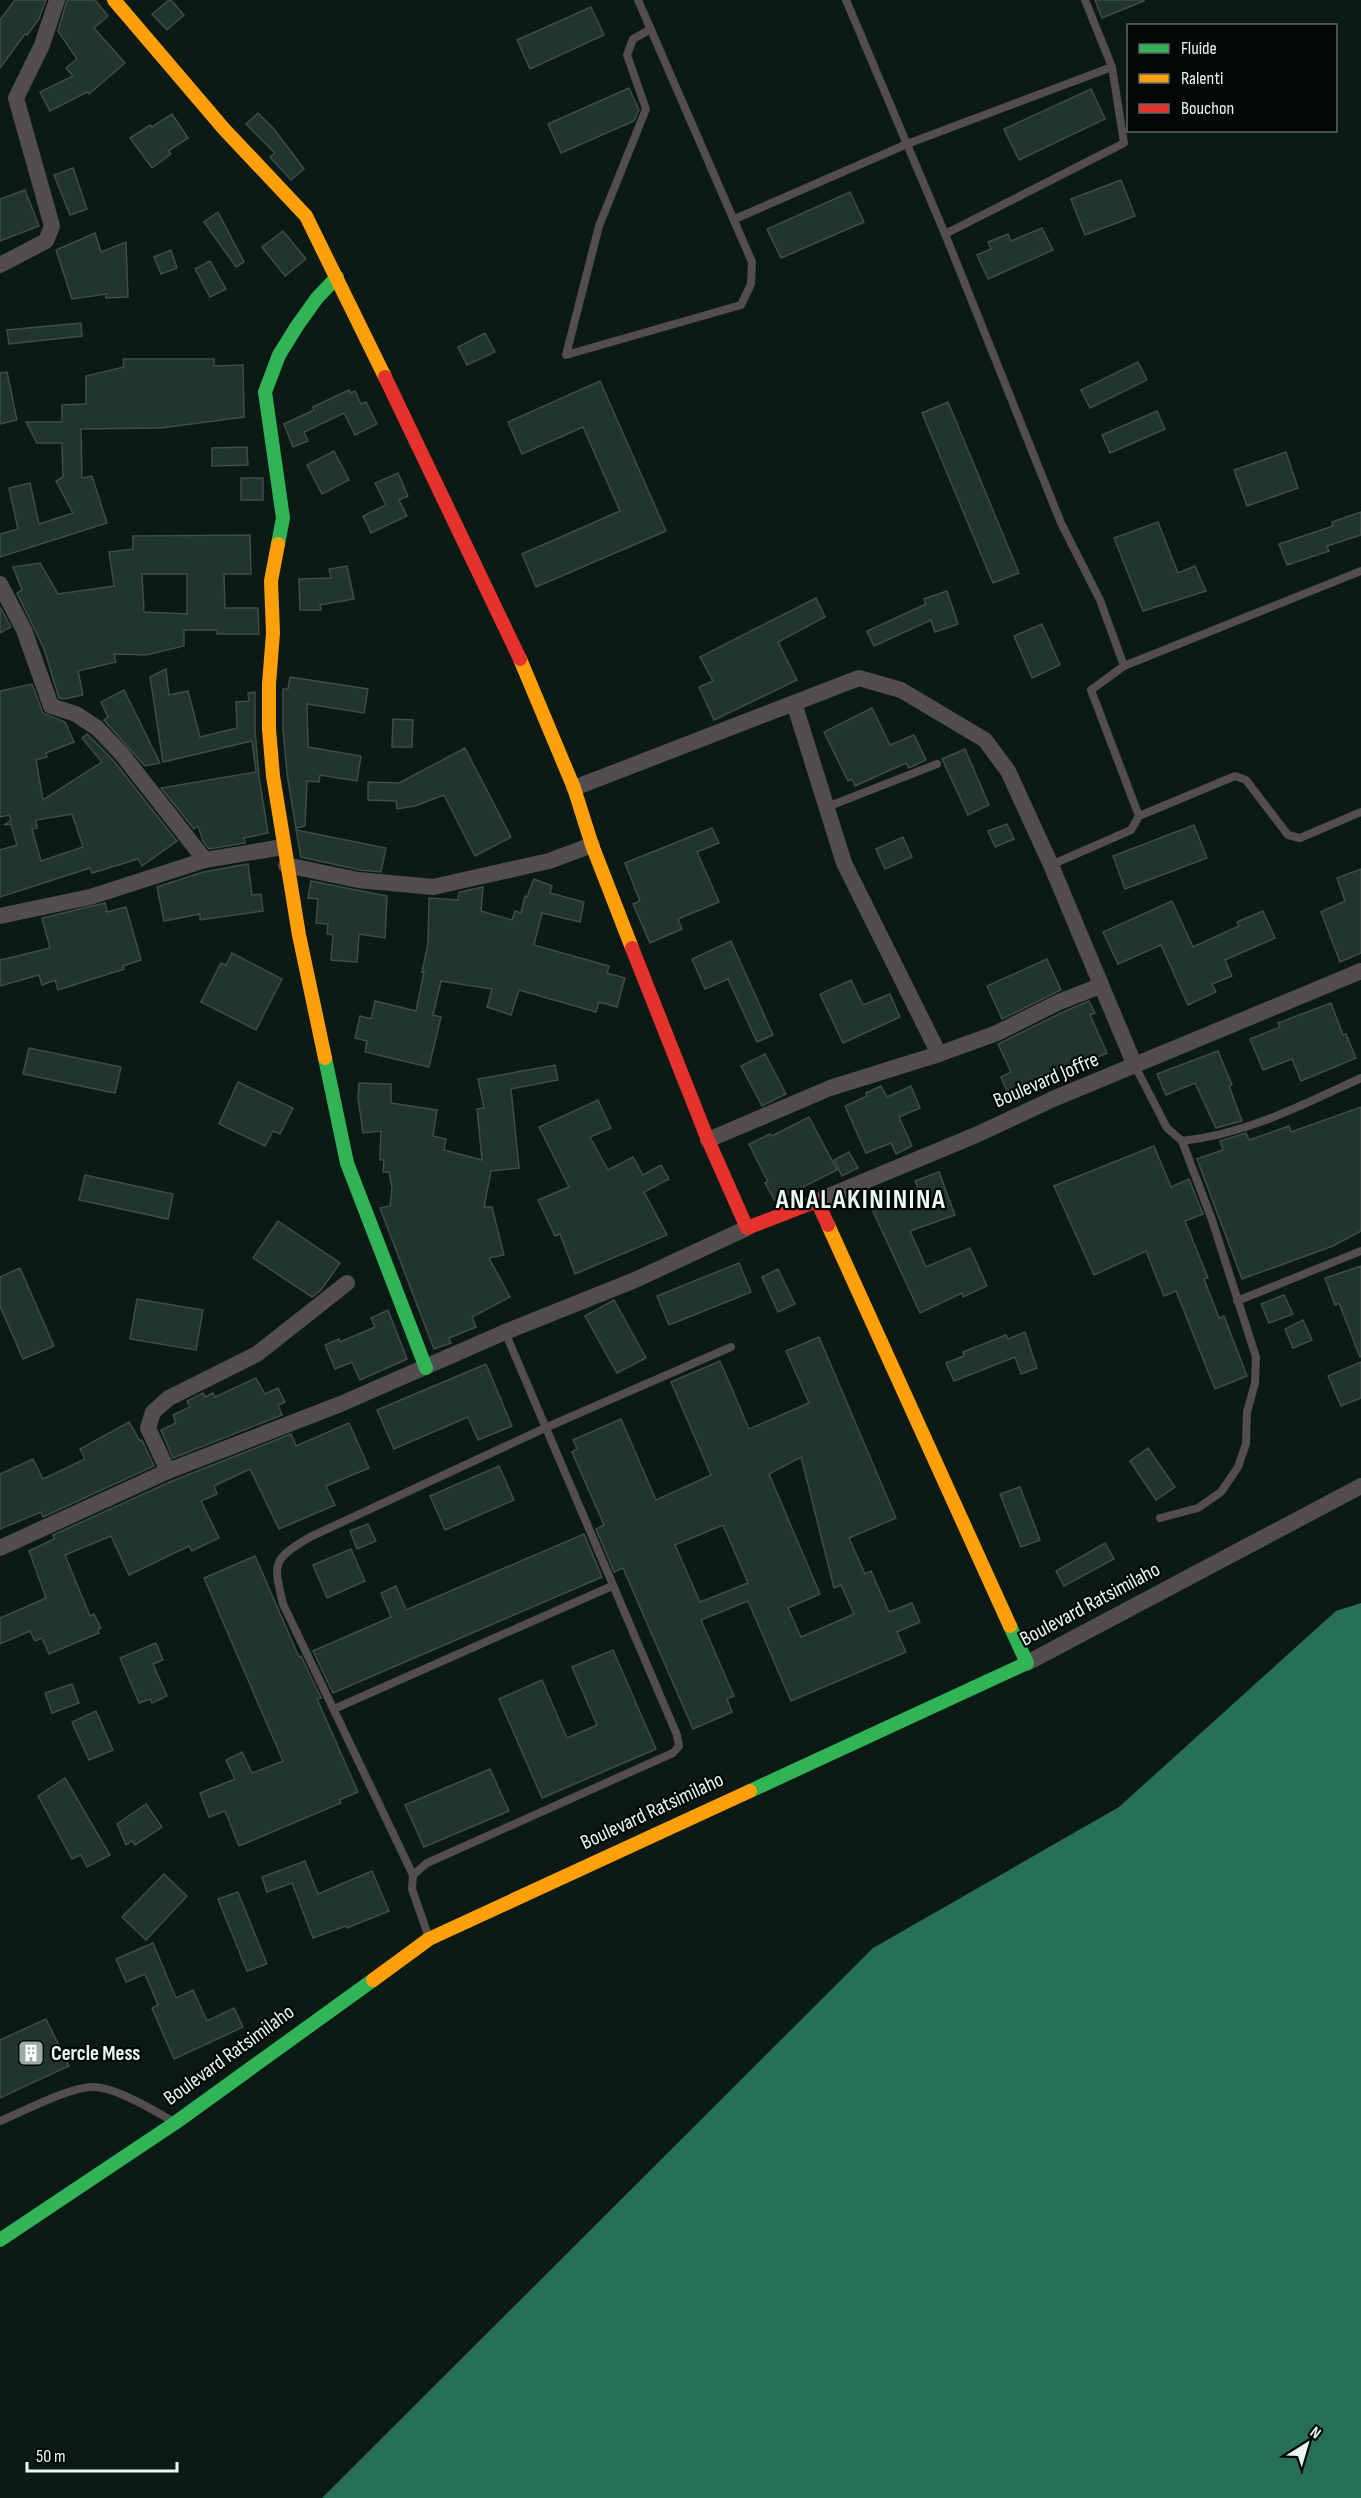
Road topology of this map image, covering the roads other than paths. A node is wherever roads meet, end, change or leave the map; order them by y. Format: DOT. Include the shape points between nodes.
graph roads {
  1 [pos="57,0"];
  2 [pos="114,0"];
  3 [pos="638,0"];
  4 [pos="846,0"];
  5 [pos="1085,0"];
  6 [pos="651,29"];
  7 [pos="1112,67"];
  8 [pos="907,144"];
  9 [pos="735,219"];
  10 [pos="945,234"];
  11 [pos="0,265"];
  12 [pos="337,277"];
  13 [pos="1361,571"];
  14 [pos="0,584"];
  15 [pos="1124,666"];
  16 [pos="794,702"];
  17 [pos="937,764"];
  18 [pos="574,788"];
  19 [pos="828,807"];
  20 [pos="1361,812"];
  21 [pos="1139,816"];
  22 [pos="592,844"];
  23 [pos="283,847"];
  24 [pos="205,860"];
  25 [pos="286,865"];
  26 [pos="1051,865"];
  27 [pos="0,916"];
  28 [pos="1361,971"];
  29 [pos="1100,986"];
  30 [pos="939,1054"];
  31 [pos="1134,1066"];
  32 [pos="1361,1078"];
  33 [pos="708,1140"];
  34 [pos="1182,1141"];
  35 [pos="817,1201"];
  36 [pos="747,1227"];
  37 [pos="1361,1251"];
  38 [pos="347,1283"];
  39 [pos="1237,1301"];
  40 [pos="505,1332"];
  41 [pos="731,1347"];
  42 [pos="426,1368"];
  43 [pos="545,1428"];
  44 [pos="168,1471"];
  45 [pos="1361,1486"];
  46 [pos="1160,1518"];
  47 [pos="0,1548"];
  48 [pos="612,1586"];
  49 [pos="1027,1663"];
  50 [pos="334,1709"];
  51 [pos="413,1875"];
  52 [pos="429,1939"];
  53 [pos="0,2121"];
  54 [pos="175,2123"];
  55 [pos="0,2240"];
  1 -- 11 [label="street" via="42,45 16,98 52,226 46,241"];
  2 -- 12 [label="street" via="224,129 306,216"];
  3 -- 6 [label="lane"];
  4 -- 8 [label="lane"];
  5 -- 7 [label="lane"];
  6 -- 9 [label="lane"];
  6 -- 9 [label="lane" via="633,39 627,56 646,109 599,226 566,356 741,305 751,285 752,262"];
  7 -- 8 [label="lane"];
  7 -- 10 [label="lane" via="1125,143"];
  8 -- 9 [label="lane"];
  8 -- 10 [label="lane"];
  10 -- 15 [label="lane" via="1057,513 1100,600"];
  12 -- 18 [label="street" via="515,646"];
  12 -- 23 [label="street" via="297,326 279,355 265,392 283,518 271,581 269,729"];
  13 -- 15 [label="lane"];
  14 -- 24 [label="street" via="24,630 51,706 76,714 97,728"];
  15 -- 21 [label="lane" via="1091,690"];
  16 -- 18 [label="street"];
  16 -- 19 [label="street"];
  16 -- 26 [label="street" via="859,678 901,690 985,740 1008,771"];
  17 -- 19 [label="lane"];
  18 -- 22 [label="street"];
  19 -- 30 [label="street" via="844,863"];
  20 -- 21 [label="lane" via="1300,838 1288,835 1246,780 1235,776"];
  21 -- 26 [label="lane" via="1131,830"];
  22 -- 25 [label="street" via="549,861 433,887 358,880"];
  22 -- 33 [label="street"];
  23 -- 24 [label="street"];
  23 -- 25 [label="street"];
  24 -- 27 [label="street" via="90,897"];
  25 -- 42 [label="street" via="347,1163"];
  26 -- 29 [label="street"];
  28 -- 31 [label="street, Boulevard Joffre"];
  29 -- 30 [label="street" via="997,1033"];
  29 -- 31 [label="street"];
  30 -- 33 [label="street" via="830,1088"];
  31 -- 34 [label="lane" via="1167,1128"];
  31 -- 35 [label="street, Boulevard Joffre"];
  32 -- 34 [label="lane" via="1275,1118"];
  33 -- 36 [label="street"];
  34 -- 39 [label="lane"];
  35 -- 36 [label="street, Boulevard Joffre"];
  35 -- 49 [label="street"];
  36 -- 40 [label="street" via="635,1280"];
  37 -- 39 [label="lane"];
  38 -- 44 [label="street" via="257,1354 169,1398 153,1412 148,1428"];
  39 -- 46 [label="lane" via="1256,1357 1246,1444 1238,1467 1221,1492 1198,1508"];
  40 -- 42 [label="street"];
  40 -- 43 [label="lane"];
  41 -- 43 [label="lane"];
  42 -- 44 [label="street"];
  43 -- 48 [label="lane"];
  43 -- 50 [label="lane" via="310,1537 284,1553 275,1573 282,1604"];
  44 -- 47 [label="street"];
  45 -- 49 [label="street, Boulevard Ratsimilaho"];
  48 -- 50 [label="lane"];
  48 -- 51 [label="lane" via="679,1746 673,1753 427,1863"];
  49 -- 52 [label="street, Boulevard Ratsimilaho"];
  50 -- 51 [label="lane"];
  51 -- 52 [label="lane" via="412,1889"];
  52 -- 54 [label="street, Boulevard Ratsimilaho"];
  53 -- 54 [label="lane" via="93,2086 133,2098"];
  54 -- 55 [label="street, Boulevard Ratsimilaho"];
}
